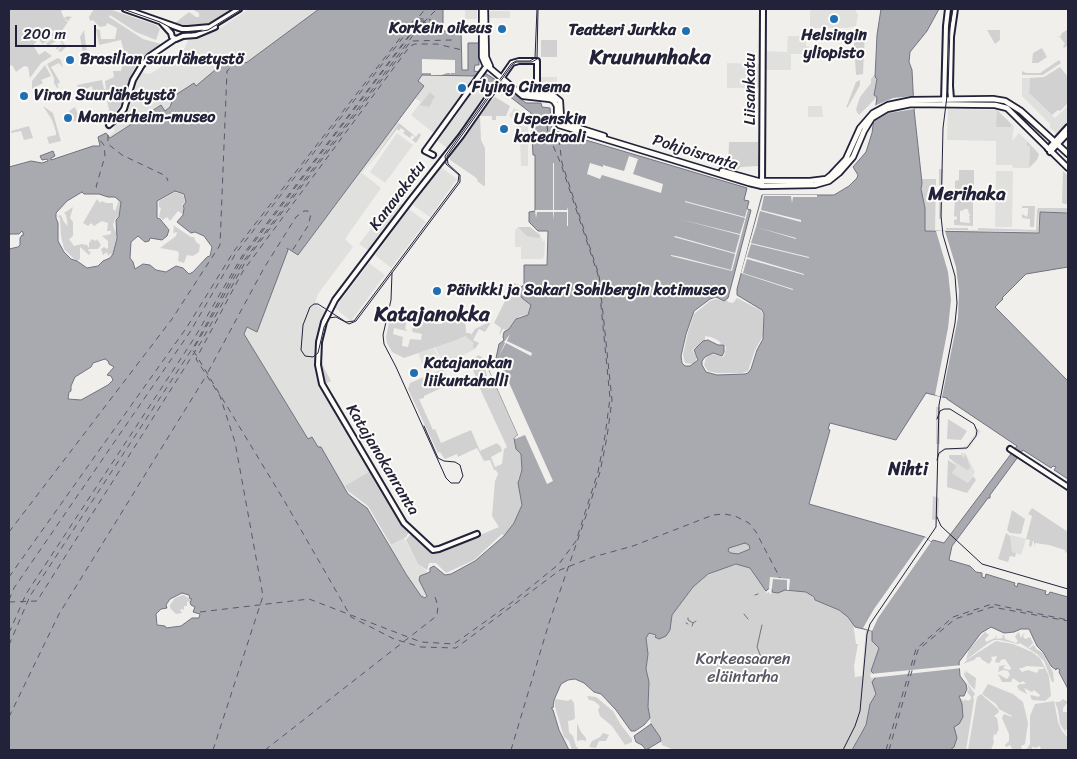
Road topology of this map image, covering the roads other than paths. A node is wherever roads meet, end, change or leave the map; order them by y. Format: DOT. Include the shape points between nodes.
graph roads {
  1 [pos="125,9"];
  2 [pos="239,9"];
  3 [pos="243,9"];
  4 [pos="484,9"];
  5 [pos="763,9"];
  6 [pos="948,9"];
  7 [pos="955,9"];
  8 [pos="161,22"];
  9 [pos="180,27"];
  10 [pos="171,34"];
  11 [pos="181,37"];
  12 [pos="175,39"];
  13 [pos="166,46"];
  14 [pos="487,65"];
  15 [pos="500,81"];
  16 [pos="537,96"];
  17 [pos="951,99"];
  18 [pos="944,102"];
  19 [pos="565,125"];
  20 [pos="109,126"];
  21 [pos="1068,127"];
  22 [pos="1068,133"];
  23 [pos="1056,143"];
  24 [pos="1049,150"];
  25 [pos="1068,154"];
  26 [pos="441,161"];
  27 [pos="1068,168"];
  28 [pos="763,182"];
  29 [pos="318,360"];
  30 [pos="1012,450"];
  31 [pos="1068,487"];
  32 [pos="477,534"];
  1 -- 8 [label="main road"];
  2 -- 9 [label="main road" via="209,28"];
  3 -- 11 [label="main road" via="196,36"];
  4 -- 14 [label="main road"];
  5 -- 28 [label="main road, Liisankatu"];
  6 -- 18 [label="main road"];
  7 -- 17 [label="main road" via="951,37"];
  8 -- 9 [label="main road"];
  8 -- 10 [label="main road"];
  9 -- 10 [label="main road" via="173,28"];
  9 -- 11 [label="main road"];
  10 -- 12 [label="main road"];
  10 -- 13 [label="main road"];
  11 -- 12 [label="main road"];
  12 -- 13 [label="main road"];
  13 -- 20 [label="main road" via="142,65 133,80 124,109"];
  14 -- 15 [label="main road"];
  14 -- 26 [label="main road" via="426,150"];
  15 -- 16 [label="main road" via="524,94"];
  15 -- 16 [label="main road, Kanavakatu" via="512,63 537,60"];
  15 -- 26 [label="main road, Kanavakatu"];
  16 -- 19 [label="main road" via="551,95 558,99"];
  17 -- 18 [label="main road"];
  17 -- 23 [label="main road" via="998,99 1014,105"];
  18 -- 24 [label="main road" via="1004,107"];
  18 -- 28 [label="main road, Pohjoisranta" via="895,106 876,114 862,129 856,151 834,177"];
  19 -- 28 [label="main road, Pohjoisranta"];
  19 -- 28 [label="main road, Pohjoisranta" via="748,183"];
  21 -- 23 [label="main road"];
  22 -- 23 [label="main road"];
  23 -- 24 [label="main road"];
  23 -- 25 [label="main road"];
  24 -- 27 [label="main road"];
  26 -- 29 [label="main road, Kanavakatu" via="332,305 321,332"];
  29 -- 32 [label="main road, Katajanokanranta" via="324,389 404,523 430,549 439,549"];
  30 -- 31 [label="main road"];
}
